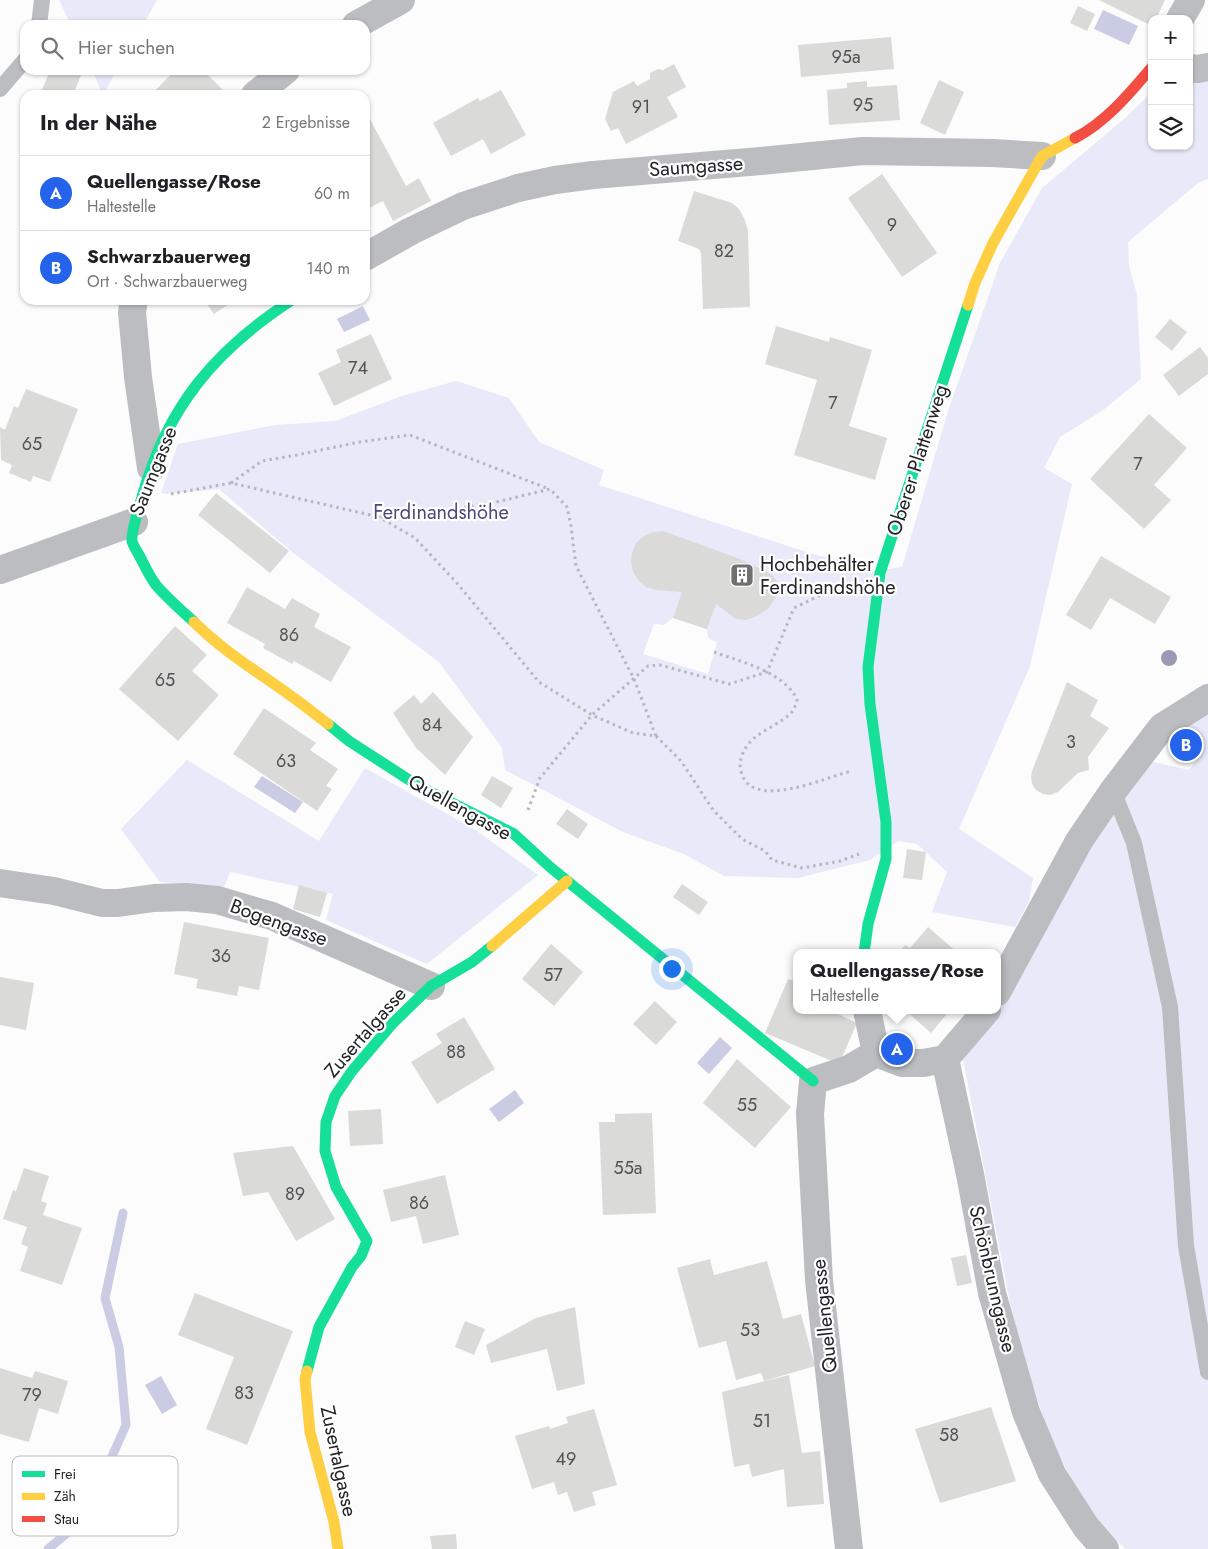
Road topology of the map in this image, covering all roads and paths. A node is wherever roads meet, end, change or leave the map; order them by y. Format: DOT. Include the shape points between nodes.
graph roads {
  1 [pos="42,0"];
  2 [pos="401,0"];
  3 [pos="1191,0"];
  4 [pos="1182,15"];
  5 [pos="40,20"];
  6 [pos="365,20"];
  7 [pos="20,66"];
  8 [pos="1208,67"];
  9 [pos="1193,68"];
  10 [pos="1148,72"];
  11 [pos="280,75"];
  12 [pos="0,89"];
  13 [pos="261,90"];
  14 [pos="1042,156"];
  15 [pos="370,254"];
  16 [pos="133,305"];
  17 [pos="285,305"];
  18 [pos="151,468"];
  19 [pos="230,483"];
  20 [pos="550,489"];
  21 [pos="137,514"];
  22 [pos="379,517"];
  23 [pos="0,570"];
  24 [pos="880,573"];
  25 [pos="714,652"];
  26 [pos="767,672"];
  27 [pos="634,679"];
  28 [pos="1208,698"];
  29 [pos="592,715"];
  30 [pos="656,736"];
  31 [pos="879,763"];
  32 [pos="1113,791"];
  33 [pos="514,834"];
  34 [pos="886,849"];
  35 [pos="567,881"];
  36 [pos="0,883"];
  37 [pos="865,949"];
  38 [pos="1001,985"];
  39 [pos="431,986"];
  40 [pos="868,1014"];
  41 [pos="984,1014"];
  42 [pos="876,1053"];
  43 [pos="945,1059"];
  44 [pos="813,1081"];
  45 [pos="1208,1372"];
  46 [pos="338,1549"];
  47 [pos="849,1549"];
  48 [pos="1105,1549"];
  1 -- 5 [label="lane"];
  2 -- 6 [label="street"];
  3 -- 4 [label="street"];
  7 -- 12 [label="lane"];
  8 -- 9 [label="street"];
  10 -- 14 [label="street" via="1125,98 1085,133"];
  11 -- 13 [label="street"];
  14 -- 15 [label="street, Saumgasse" via="993,152 863,151 593,174 518,188 463,206 411,230"];
  14 -- 24 [label="street, Oberer Plattenweg" via="993,243 976,283"];
  16 -- 18 [label="street" via="138,377"];
  17 -- 18 [label="street, Saumgasse" via="254,326 217,360 196,385 165,434"];
  18 -- 21 [label="street, Saumgasse"];
  19 -- 20 [label="path" via="262,461 410,435"];
  19 -- 21 [label="path" via="167,494"];
  19 -- 22 [label="path"];
  20 -- 22 [label="path" via="429,514"];
  20 -- 27 [label="path" via="567,507 576,566"];
  21 -- 23 [label="street, Saumgasse"];
  21 -- 33 [label="street, Quellengasse" via="132,542 155,584 206,633 349,741 396,772"];
  22 -- 29 [label="path" via="415,538 539,682"];
  24 -- 26 [label="path" via="829,591 794,608"];
  24 -- 31 [label="street, Oberer Plattenweg" via="868,667"];
  25 -- 26 [label="path"];
  26 -- 27 [label="path" via="729,684 660,665 648,666"];
  26 -- 31 [label="path" via="793,692 797,700 793,710 744,749 740,763 744,781 754,788 794,789"];
  27 -- 29 [label="path"];
  27 -- 30 [label="path"];
  28 -- 32 [label="street" via="1162,727"];
  29 -- 30 [label="path" via="633,734"];
  29 -- 33 [label="path" via="540,778 530,808"];
  30 -- 34 [label="path" via="682,760 714,810 742,838 765,851 772,860 802,868"];
  31 -- 34 [label="street, Oberer Plattenweg"];
  32 -- 38 [label="street" via="1079,841"];
  32 -- 45 [label="lane" via="1134,843 1170,1006 1186,1246"];
  33 -- 35 [label="street, Quellengasse"];
  34 -- 37 [label="street, Oberer Plattenweg"];
  35 -- 39 [label="street, Zusertalgasse" via="472,962"];
  35 -- 44 [label="street, Quellengasse"];
  36 -- 39 [label="street, Bogengasse" via="54,891 102,903 170,897 217,900 272,916"];
  39 -- 46 [label="street, Zusertalgasse" via="352,1071 335,1096 326,1122 326,1151 336,1187 367,1240 319,1327 305,1379 310,1432"];
  40 -- 42 [label="street"];
  41 -- 43 [label="street"];
  42 -- 43 [label="street" via="902,1063"];
  42 -- 44 [label="street" via="850,1069"];
  43 -- 48 [label="street, Schönbrunngasse" via="992,1293 1026,1412 1052,1474 1086,1527"];
  44 -- 47 [label="street, Quellengasse" via="810,1114 819,1280"];
}
